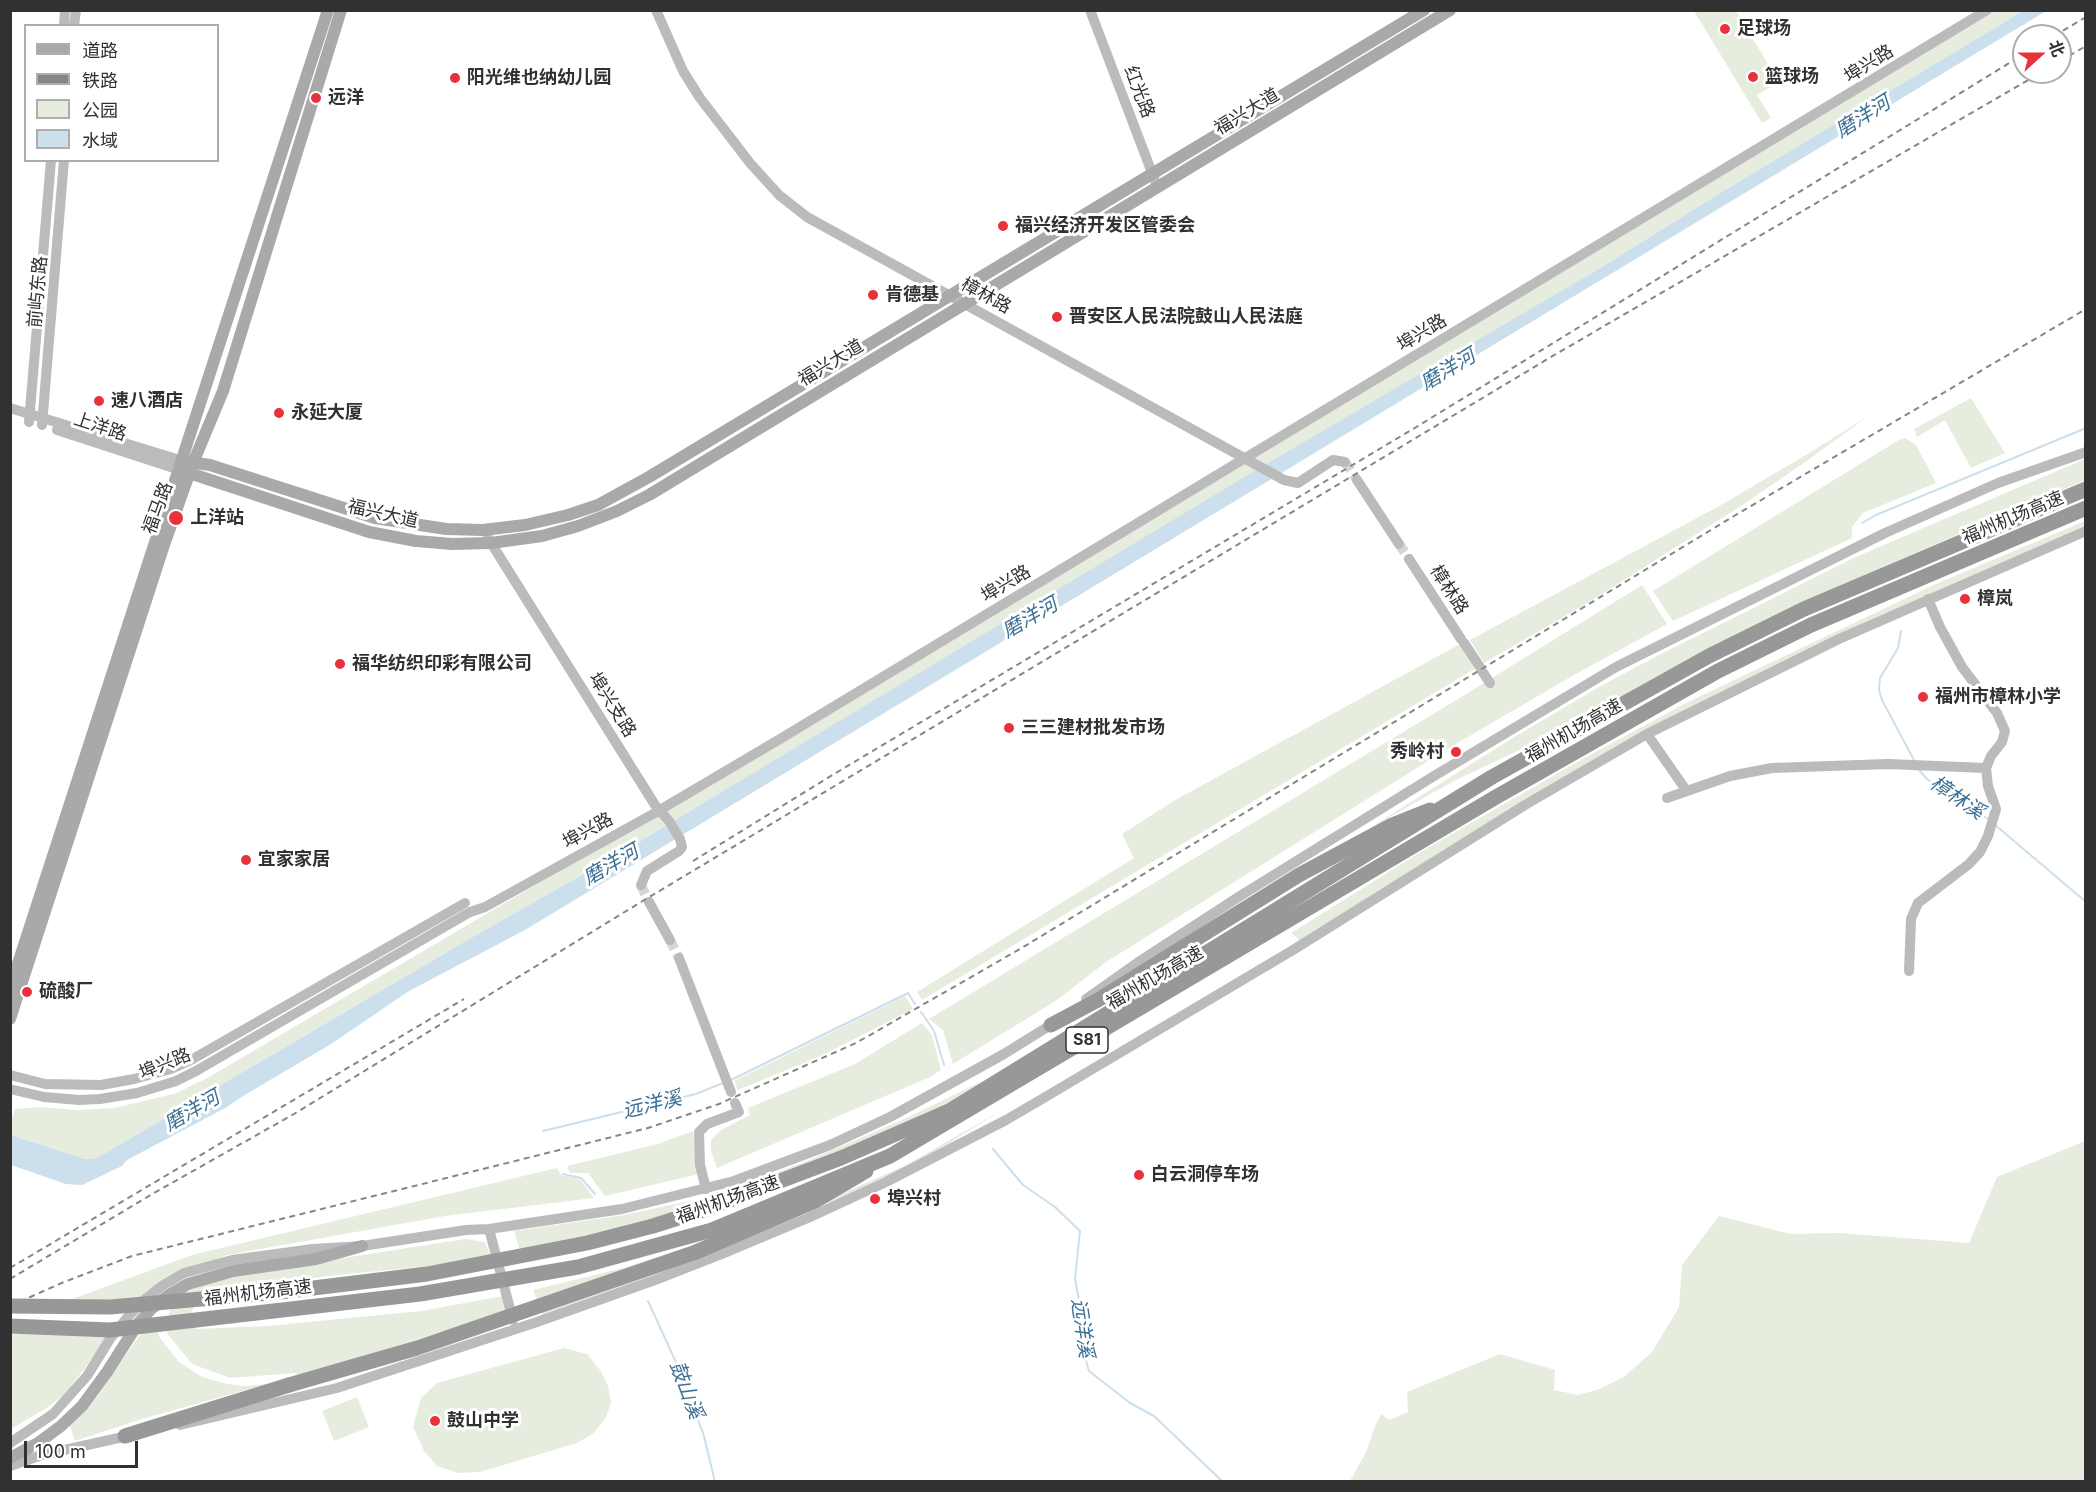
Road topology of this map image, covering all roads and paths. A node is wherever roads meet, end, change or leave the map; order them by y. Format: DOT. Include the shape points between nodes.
graph roads {
  1 [pos="328,10"];
  2 [pos="656,10"];
  3 [pos="1090,10"];
  4 [pos="1424,10"];
  5 [pos="1450,10"];
  6 [pos="1987,10"];
  7 [pos="341,13"];
  8 [pos="51,162"];
  9 [pos="64,162"];
  10 [pos="1155,180"];
  11 [pos="951,296"];
  12 [pos="964,304"];
  13 [pos="10,408"];
  14 [pos="10,416"];
  15 [pos="30,418"];
  16 [pos="43,422"];
  17 [pos="2085,452"];
  18 [pos="1245,460"];
  19 [pos="1344,462"];
  20 [pos="186,467"];
  21 [pos="1357,480"];
  22 [pos="2085,489"];
  23 [pos="2085,508"];
  24 [pos="483,530"];
  25 [pos="2085,531"];
  26 [pos="490,543"];
  27 [pos="1399,544"];
  28 [pos="1409,559"];
  29 [pos="1928,599"];
  30 [pos="1490,683"];
  31 [pos="1647,734"];
  32 [pos="1986,768"];
  33 [pos="1686,790"];
  34 [pos="1666,798"];
  35 [pos="1453,802"];
  36 [pos="660,810"];
  37 [pos="641,885"];
  38 [pos="649,902"];
  39 [pos="467,908"];
  40 [pos="670,940"];
  41 [pos="679,958"];
  42 [pos="1909,970"];
  43 [pos="10,988"];
  44 [pos="10,1019"];
  45 [pos="1051,1025"];
  46 [pos="10,1075"];
  47 [pos="10,1089"];
  48 [pos="890,1156"];
  49 [pos="706,1189"];
  50 [pos="489,1229"];
  51 [pos="362,1246"];
  52 [pos="10,1306"];
  53 [pos="10,1326"];
  54 [pos="516,1329"];
  55 [pos="125,1436"];
  56 [pos="10,1443"];
  57 [pos="11,1461"];
  1 -- 20 [label="main road, 福马路"];
  2 -- 11 [label="street, 樟林路" via="695,92 779,195 826,229"];
  3 -- 10 [label="street, 红光路"];
  4 -- 10 [label="main road, 福兴大道"];
  5 -- 10 [label="main road, 福兴大道"];
  6 -- 18 [label="street, 埠兴路"];
  7 -- 20 [label="main road, 福马路" via="223,391"];
  8 -- 15 [label="street, 前屿东路"];
  9 -- 16 [label="street, 前屿东路"];
  10 -- 11 [label="main road, 福兴大道"];
  10 -- 12 [label="main road, 福兴大道"];
  11 -- 12 [label="street, 樟林路"];
  11 -- 24 [label="main road, 福兴大道" via="623,493 568,515"];
  12 -- 18 [label="street, 樟林路"];
  12 -- 26 [label="main road, 福兴大道" via="640,500 562,531"];
  13 -- 15 [label="street, 上洋路"];
  14 -- 15 [label="street, 上洋路"];
  15 -- 16 [label="street, 上洋路"];
  16 -- 20 [label="street, 上洋路"];
  17 -- 45 [label="street" via="1998,483 1885,533 1616,667 1240,896"];
  18 -- 19 [label="street, 樟林路" via="1298,483 1333,460"];
  18 -- 36 [label="street, 埠兴路"];
  20 -- 24 [label="main road, 福兴大道" via="210,465 375,518 446,530"];
  20 -- 26 [label="main road, 福兴大道" via="327,519 388,536 436,543"];
  20 -- 43 [label="main road, 福马路"];
  20 -- 44 [label="main road, 福马路"];
  21 -- 27 [label="street"];
  22 -- 35 [label="highway, 福州机场高速 / S81, bridge" via="1804,609 1730,645"];
  23 -- 48 [label="highway, 福州机场高速 / S81, bridge" via="1811,625 1718,671 1496,797"];
  24 -- 26 [label="street, 埠兴支路"];
  25 -- 29 [label="street"];
  26 -- 36 [label="street, 埠兴支路"];
  28 -- 30 [label="street, 樟林路"];
  29 -- 31 [label="street"];
  29 -- 32 [label="street" via="1962,667 2003,724 2004,736"];
  31 -- 33 [label="street"];
  31 -- 54 [label="street" via="1006,1120 788,1227"];
  32 -- 33 [label="street" via="1772,768"];
  32 -- 42 [label="street" via="1996,809 1990,831 1975,858 1918,903 1911,920"];
  33 -- 34 [label="street"];
  35 -- 45 [label="highway, bridge" via="1390,826 1299,875"];
  35 -- 52 [label="highway, 福州机场高速 / S81, bridge" via="951,1110 841,1158 706,1209 587,1243 427,1274 281,1293 110,1307"];
  36 -- 37 [label="street, 埠兴支路" via="682,847 647,872"];
  36 -- 39 [label="street, 埠兴路" via="485,907"];
  38 -- 40 [label="street"];
  39 -- 46 [label="street, 埠兴路" via="171,1069 101,1085 45,1084"];
  39 -- 47 [label="street, 埠兴路" via="176,1081 137,1093 79,1100"];
  41 -- 49 [label="street" via="735,1102 699,1132 700,1165"];
  45 -- 49 [label="street" via="878,1122 787,1162"];
  48 -- 53 [label="highway, 福州机场高速 / S81, bridge" via="712,1230 578,1266 420,1294 110,1330"];
  48 -- 55 [label="highway, bridge" via="815,1202 696,1252 417,1348"];
  49 -- 50 [label="street" via="622,1209"];
  50 -- 51 [label="street"];
  50 -- 54 [label="street"];
  51 -- 56 [label="street" via="232,1260 184,1273 162,1286 126,1318 87,1376 53,1414"];
  51 -- 57 [label="main road" via="316,1259 233,1271 188,1284 169,1295 137,1325 82,1406"];
  54 -- 55 [label="street" via="337,1388"];
  55 -- 57 [label="street"];
}
